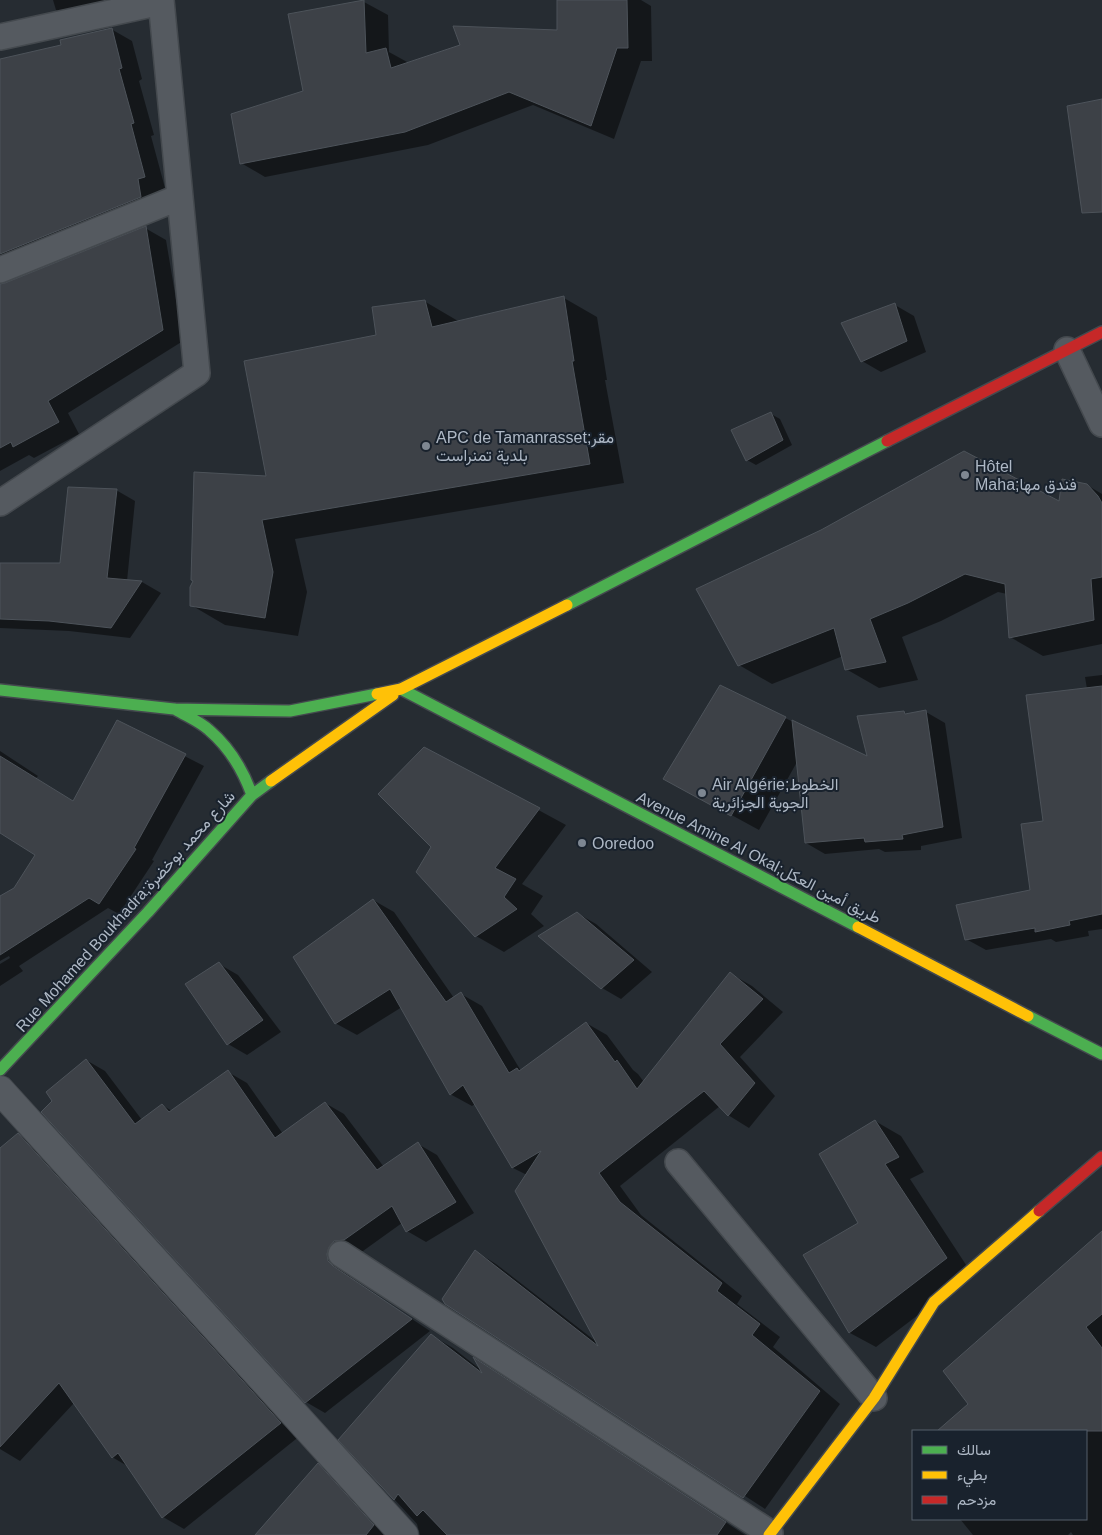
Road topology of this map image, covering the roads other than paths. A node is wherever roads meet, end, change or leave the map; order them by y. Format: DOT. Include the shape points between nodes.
graph roads {
  1 [pos="161,1"];
  2 [pos="0,36"];
  3 [pos="180,198"];
  4 [pos="0,270"];
  5 [pos="1102,332"];
  6 [pos="1067,350"];
  7 [pos="1102,424"];
  8 [pos="0,503"];
  9 [pos="0,690"];
  10 [pos="401,690"];
  11 [pos="174,709"];
  12 [pos="252,795"];
  13 [pos="1102,1054"];
  14 [pos="0,1070"];
  15 [pos="0,1090"];
  16 [pos="1102,1157"];
  17 [pos="678,1162"];
  18 [pos="340,1254"];
  19 [pos="874,1398"];
  20 [pos="769,1534"];
  21 [pos="404,1535"];
  1 -- 2 [label="lane"];
  1 -- 3 [label="lane"];
  3 -- 4 [label="lane"];
  3 -- 8 [label="lane" via="196,373"];
  5 -- 6 [label="street"];
  6 -- 7 [label="lane"];
  6 -- 10 [label="street"];
  9 -- 11 [label="street"];
  10 -- 11 [label="street" via="290,711"];
  10 -- 12 [label="street, Rue Mohamed Boukhadra;شارع محمد بوخضرة"];
  10 -- 13 [label="street, Avenue Amine Al Okal;طريق أمين العكل"];
  11 -- 12 [label="street, Rue Mohamed Boukhadra;شارع محمد بوخضرة" via="208,730 223,745 246,776"];
  12 -- 14 [label="street, Rue Mohamed Boukhadra;شارع محمد بوخضرة"];
  15 -- 21 [label="street"];
  16 -- 19 [label="street" via="934,1302"];
  17 -- 19 [label="lane"];
  18 -- 20 [label="lane"];
  19 -- 20 [label="street"];
}
